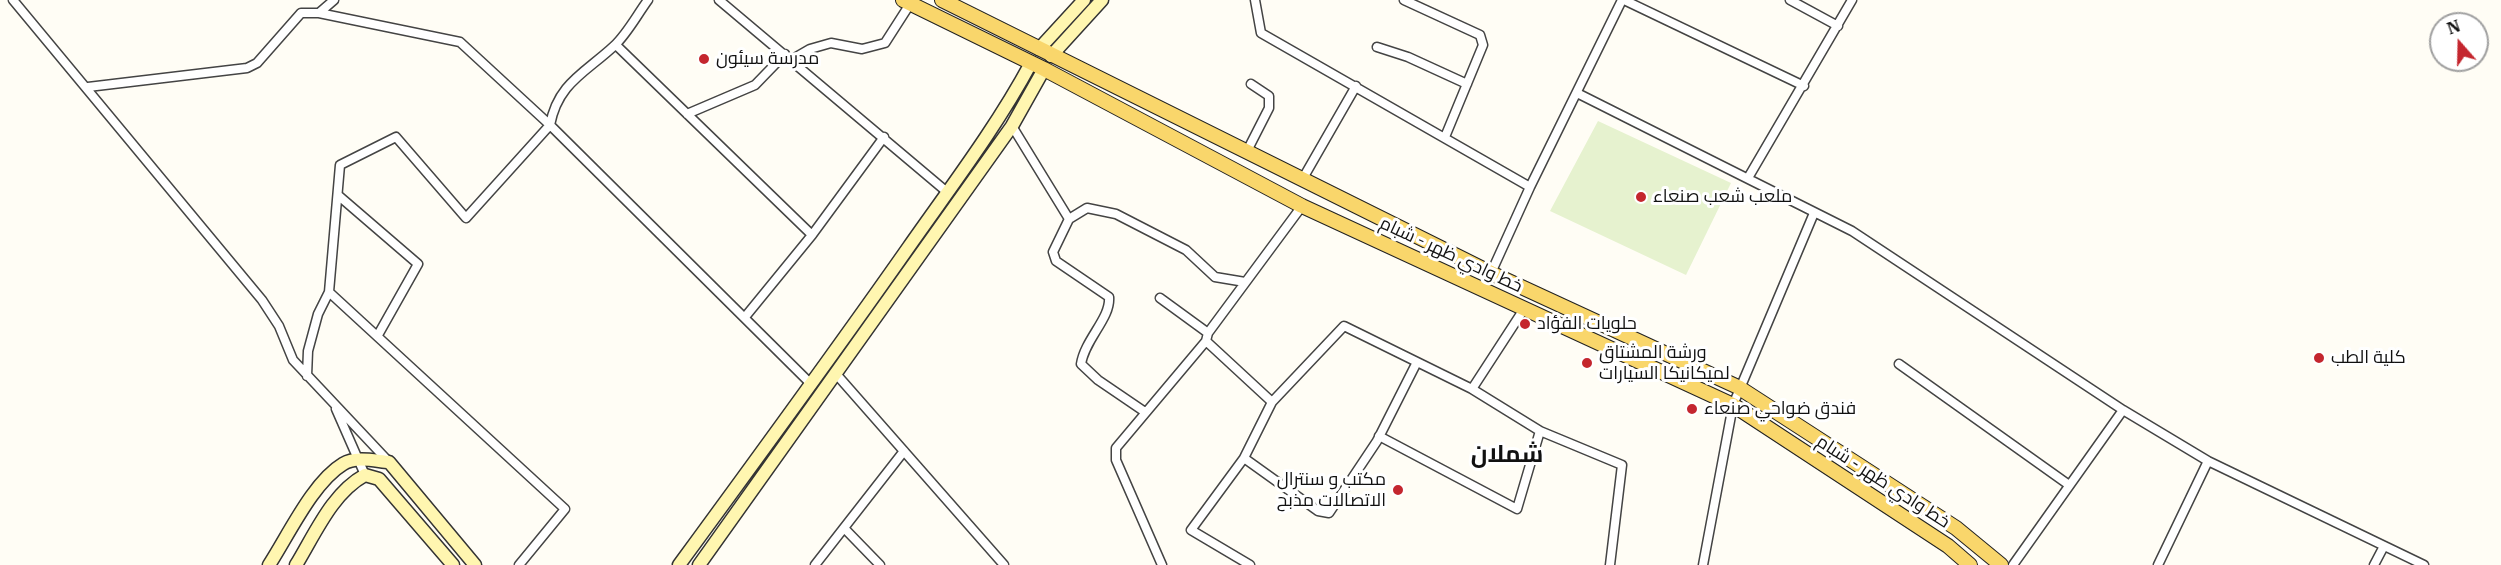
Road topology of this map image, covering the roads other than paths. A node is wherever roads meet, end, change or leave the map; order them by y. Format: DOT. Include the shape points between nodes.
graph roads {
  1 [pos="13,0"];
  2 [pos="334,0"];
  3 [pos="648,0"];
  4 [pos="719,0"];
  5 [pos="942,0"];
  6 [pos="1084,0"];
  7 [pos="1102,0"];
  8 [pos="1255,0"];
  9 [pos="1623,0"];
  10 [pos="1790,0"];
  11 [pos="1852,0"];
  12 [pos="1409,1"];
  13 [pos="907,2"];
  14 [pos="319,12"];
  15 [pos="1838,26"];
  16 [pos="616,45"];
  17 [pos="1377,47"];
  18 [pos="1045,53"];
  19 [pos="788,57"];
  20 [pos="1037,66"];
  21 [pos="1251,84"];
  22 [pos="1467,84"];
  23 [pos="1356,86"];
  24 [pos="1804,86"];
  25 [pos="88,87"];
  26 [pos="1577,93"];
  27 [pos="687,114"];
  28 [pos="550,125"];
  29 [pos="1012,126"];
  30 [pos="1445,136"];
  31 [pos="884,137"];
  32 [pos="1246,153"];
  33 [pos="1748,178"];
  34 [pos="1302,180"];
  35 [pos="1530,187"];
  36 [pos="947,192"];
  37 [pos="339,196"];
  38 [pos="1302,206"];
  39 [pos="1814,213"];
  40 [pos="1069,219"];
  41 [pos="812,235"];
  42 [pos="1491,273"];
  43 [pos="1245,282"];
  44 [pos="329,292"];
  45 [pos="1160,298"];
  46 [pos="1524,309"];
  47 [pos="745,317"];
  48 [pos="378,335"];
  49 [pos="1207,337"];
  50 [pos="1417,362"];
  51 [pos="1899,364"];
  52 [pos="837,375"];
  53 [pos="307,376"];
  54 [pos="812,385"];
  55 [pos="1738,387"];
  56 [pos="1472,389"];
  57 [pos="327,393"];
  58 [pos="1272,402"];
  59 [pos="1733,405"];
  60 [pos="2122,410"];
  61 [pos="1145,412"];
  62 [pos="1540,431"];
  63 [pos="1379,436"];
  64 [pos="904,451"];
  65 [pos="1244,458"];
  66 [pos="360,459"];
  67 [pos="2208,461"];
  68 [pos="389,462"];
  69 [pos="365,475"];
  70 [pos="2069,485"];
  71 [pos="844,528"];
  72 [pos="2384,546"];
  73 [pos="269,565"];
  74 [pos="296,565"];
  75 [pos="453,565"];
  76 [pos="475,565"];
  77 [pos="519,565"];
  78 [pos="679,565"];
  79 [pos="699,565"];
  80 [pos="815,565"];
  81 [pos="880,565"];
  82 [pos="1004,565"];
  83 [pos="1162,565"];
  84 [pos="1250,565"];
  85 [pos="1610,565"];
  86 [pos="1703,565"];
  87 [pos="1970,565"];
  88 [pos="2001,565"];
  89 [pos="2013,565"];
  90 [pos="2158,565"];
  91 [pos="2374,565"];
  92 [pos="2424,565"];
  1 -- 25 [label="street"];
  2 -- 14 [label="street"];
  3 -- 16 [label="street"];
  4 -- 19 [label="street"];
  5 -- 18 [label="main road, خط وادي ظهر - شبام"];
  6 -- 18 [label="street"];
  7 -- 18 [label="street"];
  8 -- 23 [label="street" via="1261,33"];
  9 -- 24 [label="street"];
  9 -- 26 [label="street"];
  10 -- 15 [label="street"];
  11 -- 15 [label="street"];
  12 -- 22 [label="street" via="1480,35 1483,45"];
  13 -- 19 [label="street" via="885,43 862,49 831,43"];
  13 -- 20 [label="main road, خط وادي ظهر - شبام"];
  14 -- 25 [label="street" via="301,13 257,63 247,68"];
  14 -- 28 [label="street" via="460,42"];
  15 -- 24 [label="street"];
  16 -- 27 [label="street"];
  16 -- 28 [label="street" via="571,81 554,107"];
  17 -- 22 [label="street"];
  18 -- 20 [label="main road"];
  18 -- 32 [label="main road, خط وادي ظهر - شبام"];
  19 -- 27 [label="street" via="755,85"];
  19 -- 31 [label="street"];
  20 -- 29 [label="street"];
  20 -- 36 [label="street"];
  20 -- 38 [label="main road, خط وادي ظهر - شبام"];
  21 -- 32 [label="street" via="1269,96 1269,108"];
  22 -- 30 [label="street"];
  23 -- 30 [label="street"];
  23 -- 34 [label="street"];
  24 -- 33 [label="street"];
  25 -- 53 [label="street" via="262,300 279,326 292,360"];
  26 -- 33 [label="street"];
  26 -- 35 [label="street"];
  27 -- 41 [label="street"];
  28 -- 37 [label="street" via="466,218 396,137 340,165"];
  28 -- 47 [label="street"];
  29 -- 40 [label="street"];
  29 -- 52 [label="street"];
  30 -- 35 [label="street"];
  31 -- 36 [label="street"];
  31 -- 41 [label="street"];
  32 -- 34 [label="main road, خط وادي ظهر - شبام"];
  33 -- 39 [label="street"];
  34 -- 42 [label="main road, خط وادي ظهر - شبام"];
  35 -- 42 [label="street"];
  36 -- 54 [label="street"];
  37 -- 44 [label="street"];
  37 -- 48 [label="street" via="418,264"];
  38 -- 43 [label="street"];
  38 -- 46 [label="main road, خط وادي ظهر - شبام"];
  39 -- 55 [label="street"];
  39 -- 60 [label="street" via="1852,231"];
  40 -- 43 [label="street" via="1087,208 1116,214 1186,250 1215,277"];
  40 -- 61 [label="street" via="1053,252 1056,261 1109,297 1110,306 1083,349 1081,364"];
  41 -- 47 [label="street"];
  42 -- 55 [label="main road, خط وادي ظهر - شبام"];
  43 -- 49 [label="street"];
  44 -- 48 [label="street"];
  44 -- 53 [label="street" via="308,351"];
  45 -- 49 [label="street"];
  46 -- 56 [label="street"];
  46 -- 59 [label="main road, خط وادي ظهر - شبام"];
  47 -- 54 [label="street"];
  48 -- 77 [label="street" via="565,509"];
  49 -- 58 [label="street"];
  49 -- 61 [label="street"];
  50 -- 56 [label="street"];
  50 -- 58 [label="street" via="1344,326"];
  50 -- 63 [label="street"];
  51 -- 70 [label="street"];
  52 -- 64 [label="street"];
  52 -- 79 [label="street"];
  53 -- 57 [label="street"];
  54 -- 78 [label="street"];
  55 -- 59 [label="street"];
  55 -- 88 [label="main road, خط وادي ظهر - شبام" via="1956,528"];
  56 -- 62 [label="street"];
  57 -- 66 [label="street"];
  57 -- 68 [label="street"];
  58 -- 65 [label="street"];
  59 -- 86 [label="street"];
  59 -- 87 [label="main road, خط وادي ظهر - شبام" via="1948,546"];
  60 -- 67 [label="street"];
  60 -- 70 [label="street"];
  61 -- 83 [label="street" via="1116,448 1116,460"];
  62 -- 63 [label="street" via="1517,509"];
  62 -- 85 [label="street" via="1622,465"];
  63 -- 65 [label="street" via="1329,513 1318,511"];
  64 -- 71 [label="street"];
  64 -- 82 [label="street"];
  65 -- 84 [label="street" via="1191,530"];
  66 -- 68 [label="street"];
  66 -- 69 [label="street"];
  66 -- 73 [label="street" via="344,463 323,481"];
  67 -- 72 [label="street"];
  67 -- 90 [label="street"];
  68 -- 76 [label="street"];
  69 -- 74 [label="street" via="351,482 338,497"];
  69 -- 75 [label="street" via="379,479"];
  70 -- 89 [label="street"];
  71 -- 80 [label="street"];
  71 -- 81 [label="street"];
  72 -- 91 [label="street"];
  72 -- 92 [label="street"];
}
